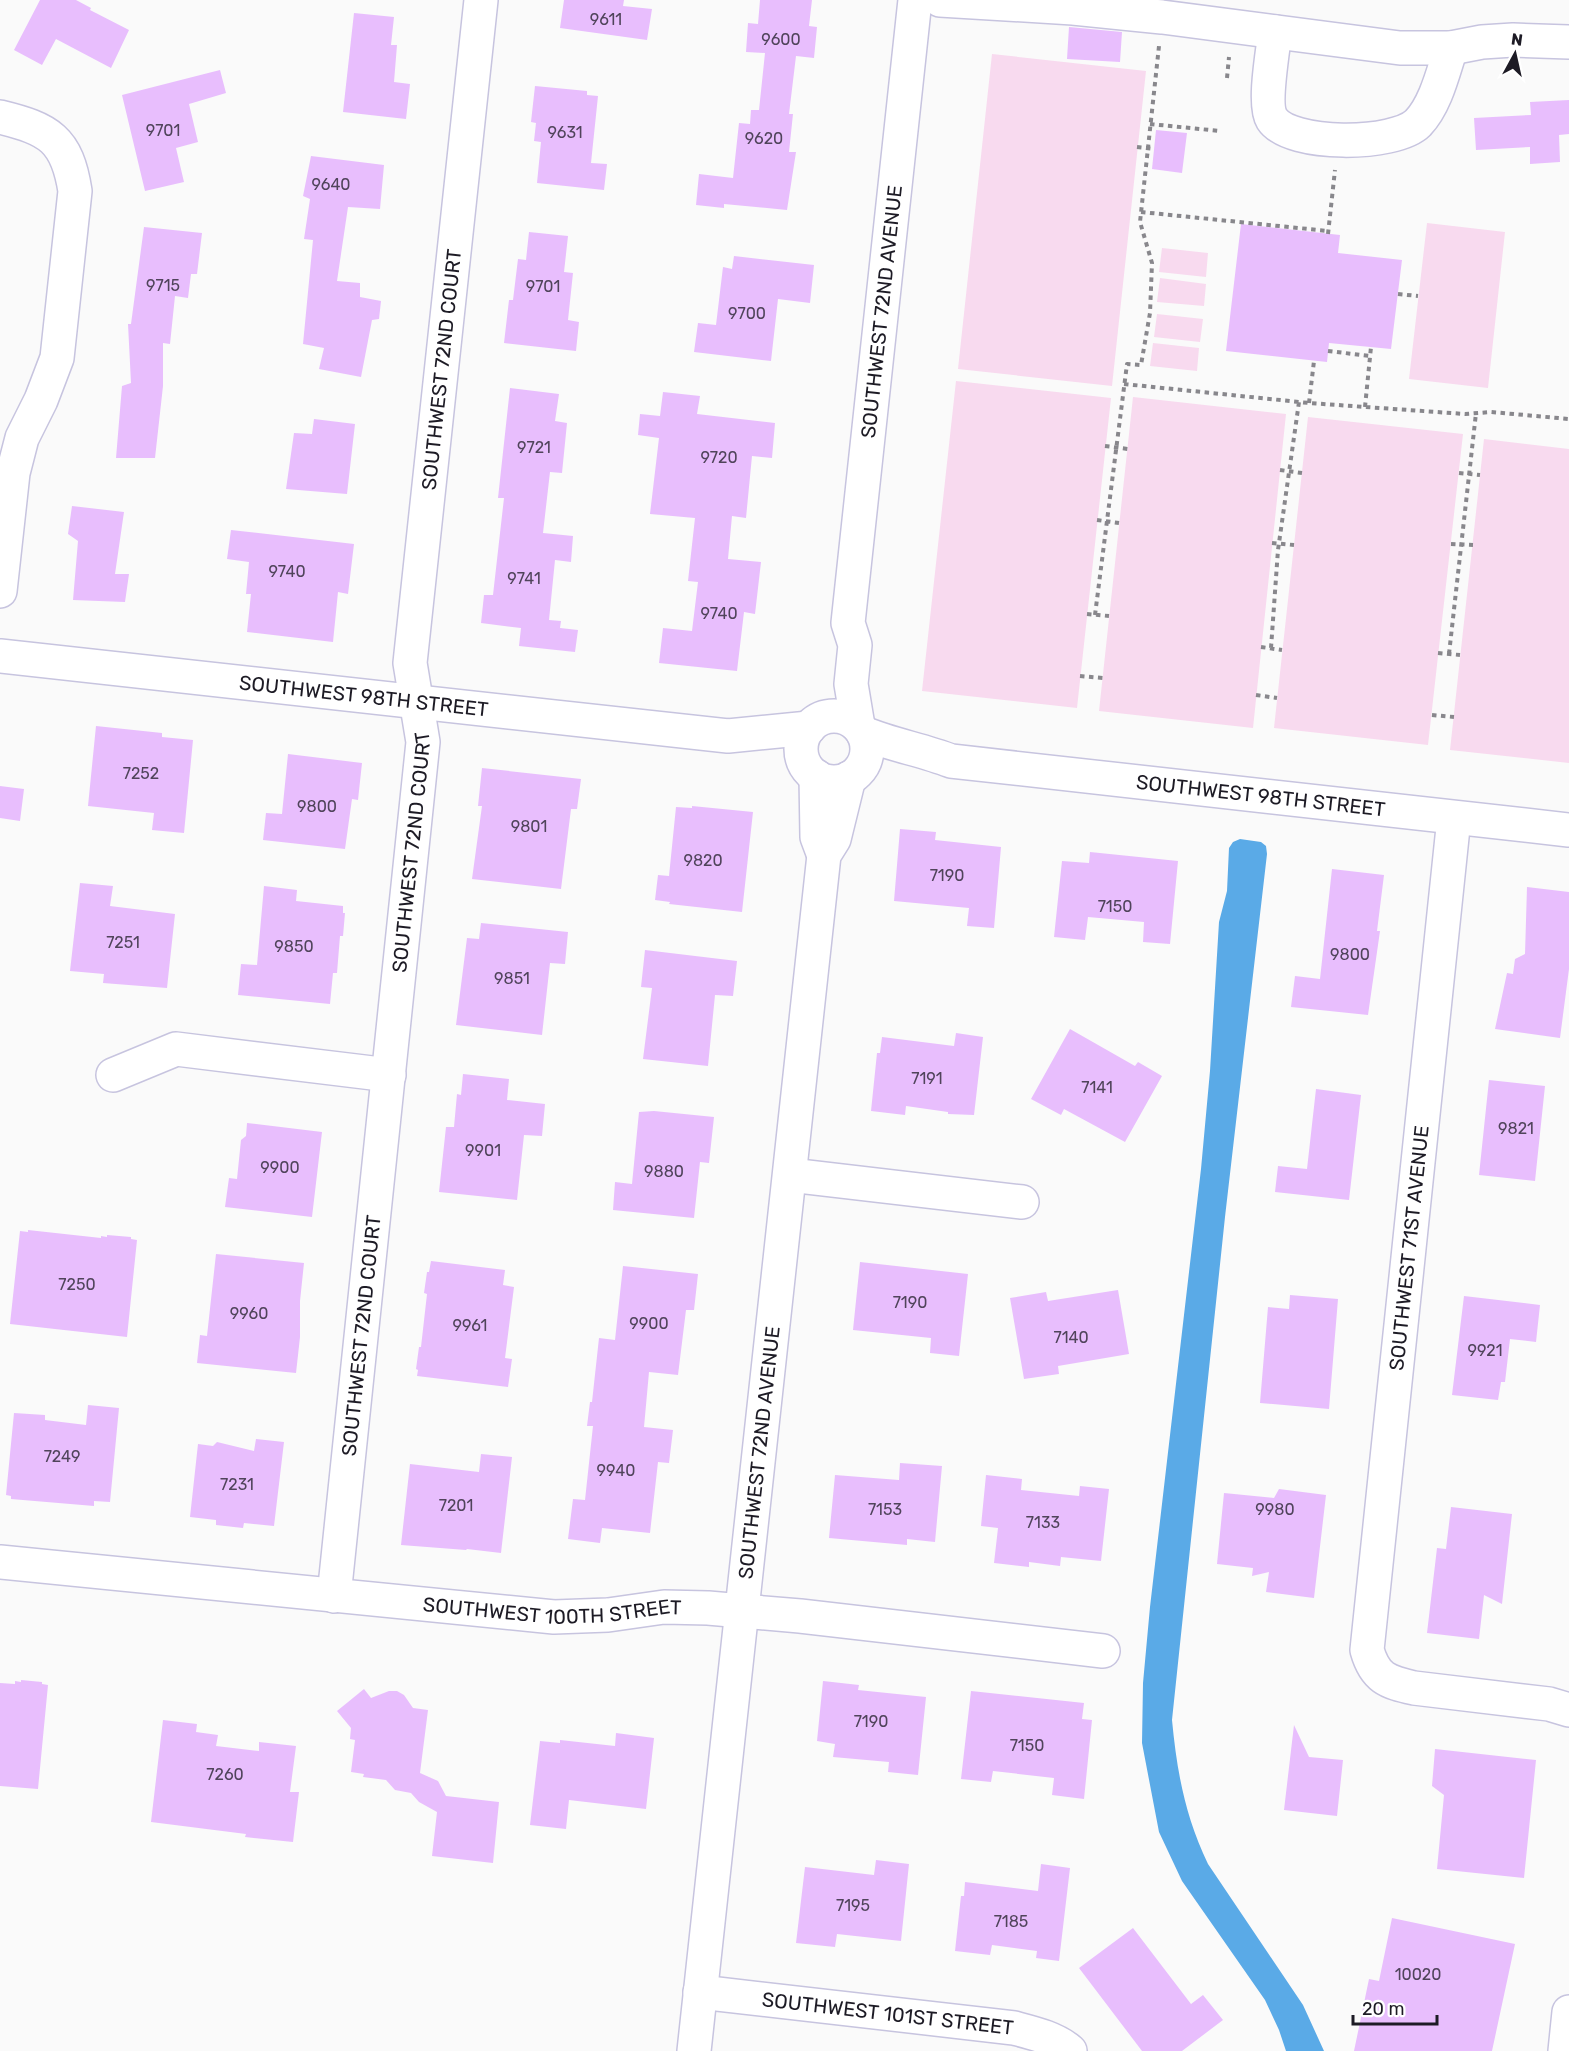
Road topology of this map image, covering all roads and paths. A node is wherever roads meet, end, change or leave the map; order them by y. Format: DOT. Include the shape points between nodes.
graph roads {
  1 [pos="481,0"];
  2 [pos="915,0"];
  3 [pos="940,0"];
  4 [pos="1275,32"];
  5 [pos="1569,42"];
  6 [pos="1451,48"];
  7 [pos="1156,68"];
  8 [pos="0,117"];
  9 [pos="1150,124"];
  10 [pos="1220,132"];
  11 [pos="1137,147"];
  12 [pos="1148,148"];
  13 [pos="1154,149"];
  14 [pos="1335,164"];
  15 [pos="1141,212"];
  16 [pos="1398,294"];
  17 [pos="1418,296"];
  18 [pos="1371,347"];
  19 [pos="1328,351"];
  20 [pos="1370,356"];
  21 [pos="1314,361"];
  22 [pos="1124,384"];
  23 [pos="1299,402"];
  24 [pos="1309,403"];
  25 [pos="1365,407"];
  26 [pos="1476,414"];
  27 [pos="1569,419"];
  28 [pos="1105,446"];
  29 [pos="1116,448"];
  30 [pos="1128,449"];
  31 [pos="1280,470"];
  32 [pos="1289,472"];
  33 [pos="1302,473"];
  34 [pos="1459,473"];
  35 [pos="1470,474"];
  36 [pos="1480,475"];
  37 [pos="1097,520"];
  38 [pos="1108,521"];
  39 [pos="1119,523"];
  40 [pos="1272,543"];
  41 [pos="1279,544"];
  42 [pos="1451,544"];
  43 [pos="1462,544"];
  44 [pos="1294,545"];
  45 [pos="1473,545"];
  46 [pos="0,591"];
  47 [pos="1087,614"];
  48 [pos="1095,615"];
  49 [pos="1109,616"];
  50 [pos="848,623"];
  51 [pos="1261,647"];
  52 [pos="1271,648"];
  53 [pos="1282,650"];
  54 [pos="1438,653"];
  55 [pos="1449,654"];
  56 [pos="1460,655"];
  57 [pos="0,656"];
  58 [pos="1080,676"];
  59 [pos="1103,678"];
  60 [pos="1256,695"];
  61 [pos="1277,698"];
  62 [pos="416,702"];
  63 [pos="1432,715"];
  64 [pos="1454,717"];
  65 [pos="812,725"];
  66 [pos="861,729"];
  67 [pos="728,736"];
  68 [pos="951,761"];
  69 [pos="812,772"];
  70 [pos="853,775"];
  71 [pos="1454,818"];
  72 [pos="1569,830"];
  73 [pos="824,855"];
  74 [pos="113,1075"];
  75 [pos="389,1075"];
  76 [pos="790,1175"];
  77 [pos="1022,1202"];
  78 [pos="0,1562"];
  79 [pos="334,1596"];
  80 [pos="743,1611"];
  81 [pos="1103,1651"];
  82 [pos="1569,1710"];
  83 [pos="700,1992"];
  84 [pos="1569,2012"];
  85 [pos="694,2051"];
  86 [pos="1070,2051"];
  87 [pos="1565,2051"];
  1 -- 62 [label="street, SOUTHWEST 72ND COURT" via="410,663"];
  2 -- 50 [label="street, SOUTHWEST 72ND AVENUE"];
  3 -- 4 [label="street" via="1073,8"];
  4 -- 6 [label="street" via="1400,48"];
  4 -- 6 [label="street" via="1268,105 1272,119 1295,134 1309,137 1364,140 1409,130 1424,114"];
  5 -- 6 [label="street" via="1513,40"];
  7 -- 9 [label="path"];
  8 -- 46 [label="street" via="38,129 57,141 65,152 75,191 60,340 50,379 17,455"];
  9 -- 10 [label="path"];
  9 -- 12 [label="path"];
  11 -- 12 [label="path"];
  12 -- 13 [label="path"];
  12 -- 15 [label="path"];
  14 -- 15 [label="path" via="1328,232"];
  15 -- 22 [label="path" via="1142,233 1152,263 1150,313 1141,365 1127,364"];
  16 -- 17 [label="path"];
  18 -- 20 [label="path"];
  19 -- 20 [label="path"];
  20 -- 25 [label="path"];
  21 -- 24 [label="path"];
  22 -- 23 [label="path"];
  22 -- 29 [label="path"];
  23 -- 24 [label="path"];
  23 -- 32 [label="path"];
  24 -- 25 [label="path"];
  25 -- 26 [label="path"];
  26 -- 27 [label="path"];
  26 -- 35 [label="path"];
  28 -- 29 [label="path"];
  29 -- 30 [label="path"];
  29 -- 38 [label="path"];
  31 -- 32 [label="path"];
  32 -- 33 [label="path"];
  32 -- 41 [label="path"];
  34 -- 35 [label="path"];
  35 -- 36 [label="path"];
  35 -- 43 [label="path"];
  37 -- 38 [label="path"];
  38 -- 39 [label="path"];
  38 -- 48 [label="path"];
  40 -- 41 [label="path"];
  41 -- 44 [label="path"];
  41 -- 52 [label="path"];
  42 -- 43 [label="path"];
  43 -- 45 [label="path"];
  43 -- 55 [label="path"];
  47 -- 48 [label="path"];
  48 -- 49 [label="path"];
  50 -- 65 [label="street, SOUTHWEST 72ND AVENUE" via="837,641 827,694"];
  50 -- 66 [label="street, SOUTHWEST 72ND AVENUE" via="855,645 851,684"];
  51 -- 52 [label="path"];
  52 -- 53 [label="path"];
  54 -- 55 [label="path"];
  55 -- 56 [label="path"];
  57 -- 62 [label="street, SOUTHWEST 98TH STREET"];
  58 -- 59 [label="path"];
  60 -- 61 [label="path"];
  62 -- 67 [label="street, SOUTHWEST 98TH STREET"];
  62 -- 75 [label="street, SOUTHWEST 72ND COURT" via="423,742"];
  63 -- 64 [label="path"];
  65 -- 66 [label="street" via="833,716"];
  65 -- 67 [label="street, SOUTHWEST 98TH STREET" via="776,733"];
  65 -- 69 [label="street" via="801,747"];
  66 -- 68 [label="street, SOUTHWEST 98TH STREET" via="902,747"];
  66 -- 70 [label="street" via="867,751"];
  67 -- 69 [label="street, SOUTHWEST 98TH STREET" via="736,745 790,757"];
  68 -- 70 [label="street, SOUTHWEST 98TH STREET" via="932,766 886,766"];
  68 -- 71 [label="street, SOUTHWEST 98TH STREET"];
  69 -- 70 [label="street" via="838,781"];
  69 -- 73 [label="street, SOUTHWEST 72ND AVENUE" via="817,837"];
  70 -- 73 [label="street, SOUTHWEST 72ND AVENUE" via="834,839"];
  71 -- 72 [label="street, SOUTHWEST 98TH STREET"];
  71 -- 82 [label="street, SOUTHWEST 71ST AVENUE" via="1367,1650 1380,1676 1395,1684"];
  73 -- 76 [label="street, SOUTHWEST 72ND AVENUE"];
  74 -- 75 [label="street" via="176,1049"];
  75 -- 79 [label="street, SOUTHWEST 72ND COURT"];
  76 -- 77 [label="street"];
  76 -- 80 [label="street, SOUTHWEST 72ND AVENUE"];
  78 -- 79 [label="street, SOUTHWEST 100TH STREET"];
  79 -- 80 [label="street, SOUTHWEST 100TH STREET" via="554,1617 608,1616 684,1606"];
  80 -- 81 [label="street, SOUTHWEST 100TH STREET"];
  80 -- 83 [label="street, SOUTHWEST 72ND AVENUE"];
  83 -- 85 [label="street, SOUTHWEST 72ND AVENUE"];
  83 -- 86 [label="street, SOUTHWEST 101ST STREET" via="1014,2028"];
  84 -- 87 [label="street"];
}
